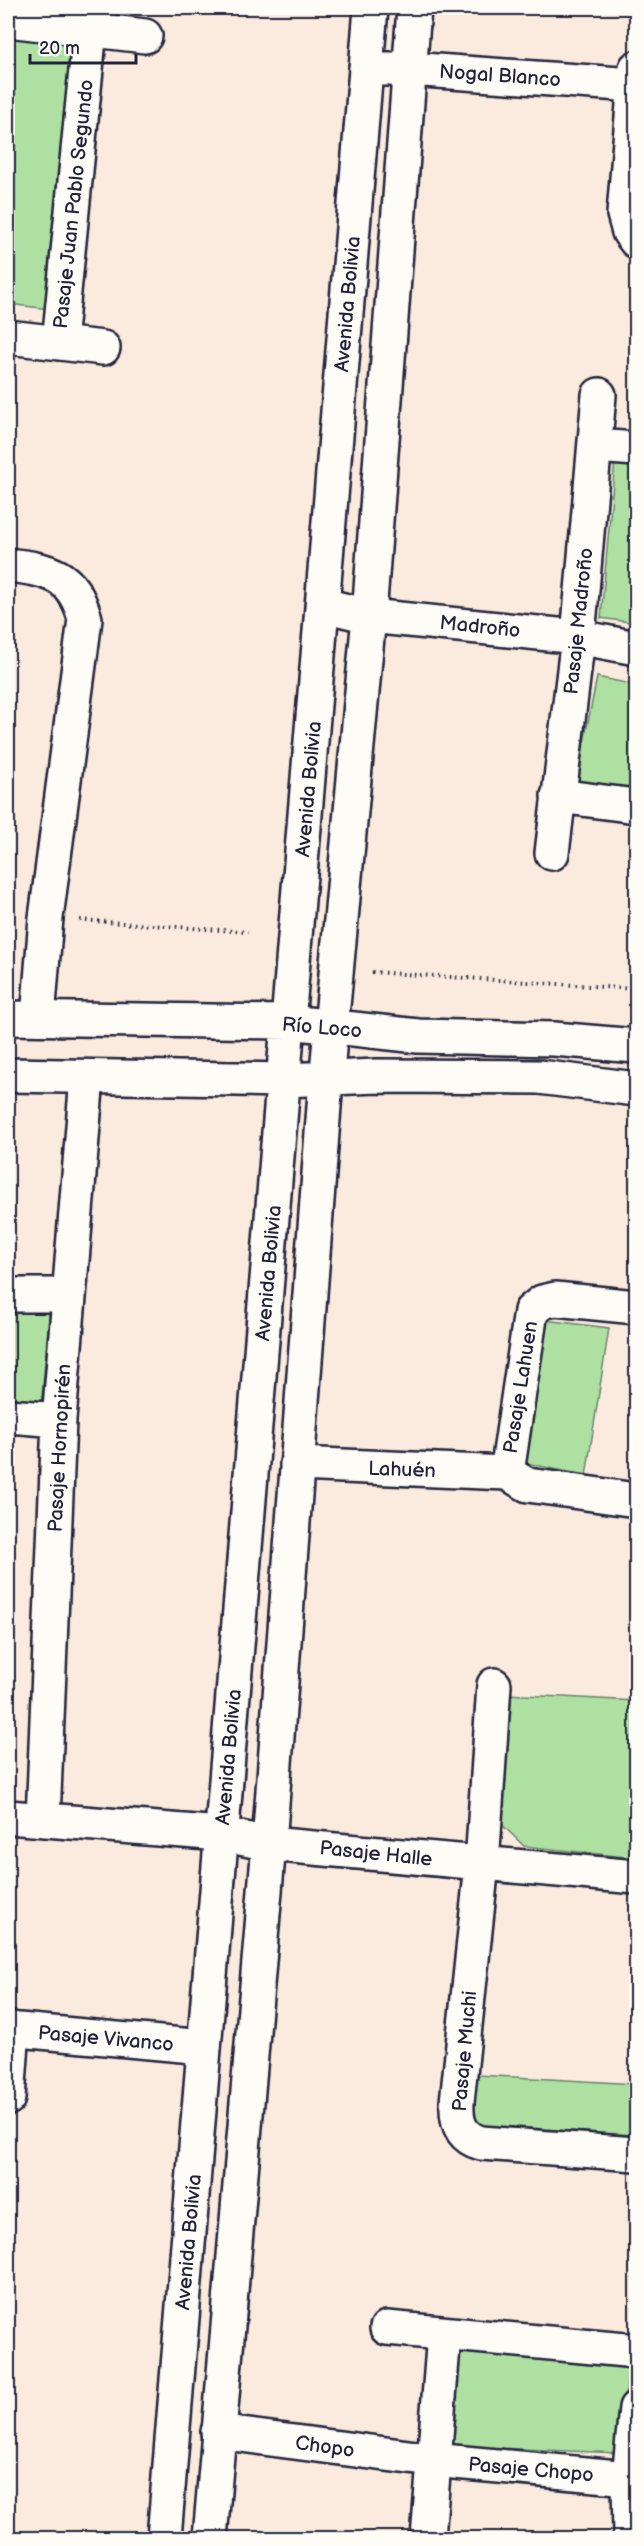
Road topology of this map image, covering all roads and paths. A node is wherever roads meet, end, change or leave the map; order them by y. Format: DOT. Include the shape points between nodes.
graph roads {
  1 [pos="370,8"];
  2 [pos="414,8"];
  3 [pos="8,20"];
  4 [pos="90,29"];
  5 [pos="145,36"];
  6 [pos="366,69"];
  7 [pos="410,69"];
  8 [pos="635,76"];
  9 [pos="636,241"];
  10 [pos="8,337"];
  11 [pos="59,343"];
  12 [pos="103,348"];
  13 [pos="599,394"];
  14 [pos="595,446"];
  15 [pos="636,449"];
  16 [pos="8,565"];
  17 [pos="323,605"];
  18 [pos="369,616"];
  19 [pos="578,637"];
  20 [pos="636,648"];
  21 [pos="558,796"];
  22 [pos="636,806"];
  23 [pos="552,853"];
  24 [pos="46,918"];
  25 [pos="248,932"];
  26 [pos="362,972"];
  27 [pos="636,989"];
  28 [pos="23,1018"];
  29 [pos="289,1022"];
  30 [pos="332,1026"];
  31 [pos="636,1046"];
  32 [pos="8,1075"];
  33 [pos="87,1077"];
  34 [pos="326,1077"];
  35 [pos="284,1080"];
  36 [pos="636,1089"];
  37 [pos="8,1295"];
  38 [pos="69,1295"];
  39 [pos="636,1307"];
  40 [pos="8,1416"];
  41 [pos="59,1420"];
  42 [pos="297,1464"];
  43 [pos="507,1473"];
  44 [pos="636,1500"];
  45 [pos="494,1685"];
  46 [pos="8,1817"];
  47 [pos="43,1820"];
  48 [pos="221,1834"];
  49 [pos="269,1844"];
  50 [pos="482,1864"];
  51 [pos="636,1877"];
  52 [pos="10,2029"];
  53 [pos="204,2047"];
  54 [pos="8,2098"];
  55 [pos="636,2154"];
  56 [pos="387,2328"];
  57 [pos="444,2334"];
  58 [pos="636,2351"];
  59 [pos="636,2408"];
  60 [pos="218,2432"];
  61 [pos="432,2460"];
  62 [pos="629,2478"];
  63 [pos="164,2538"];
  64 [pos="210,2538"];
  65 [pos="428,2538"];
  66 [pos="630,2538"];
  1 -- 6 [label="street, Avenida Bolivia"];
  2 -- 7 [label="street"];
  3 -- 4 [label="street"];
  4 -- 5 [label="street"];
  4 -- 11 [label="street, Pasaje Juan Pablo Segundo"];
  6 -- 7 [label="street, Nogal Blanco"];
  6 -- 17 [label="street, Avenida Bolivia"];
  7 -- 8 [label="street, Nogal Blanco"];
  7 -- 18 [label="street"];
  8 -- 9 [label="street, Nogal Blanco" via="624,214"];
  10 -- 11 [label="street"];
  11 -- 12 [label="street"];
  13 -- 14 [label="street, Pasaje Madroño"];
  14 -- 15 [label="street"];
  14 -- 19 [label="street, Pasaje Madroño"];
  16 -- 24 [label="street" via="43,569 64,580 81,603 85,619"];
  17 -- 18 [label="street, Madroño"];
  17 -- 29 [label="street, Avenida Bolivia"];
  18 -- 19 [label="street, Madroño"];
  18 -- 30 [label="street"];
  19 -- 20 [label="street, Madroño"];
  19 -- 21 [label="street, Pasaje Madroño"];
  21 -- 22 [label="street"];
  21 -- 23 [label="street, Pasaje Madroño"];
  24 -- 25 [label="path"];
  24 -- 28 [label="street"];
  26 -- 27 [label="path"];
  28 -- 29 [label="street, Río Loco"];
  29 -- 30 [label="street, Río Loco"];
  29 -- 35 [label="street, Avenida Bolivia"];
  30 -- 31 [label="street, Río Loco" via="418,1036"];
  30 -- 34 [label="street"];
  32 -- 33 [label="street"];
  33 -- 35 [label="street"];
  33 -- 38 [label="street, Pasaje Hornopirén"];
  34 -- 35 [label="street"];
  34 -- 36 [label="street" via="539,1077"];
  34 -- 42 [label="street"];
  35 -- 48 [label="street, Avenida Bolivia"];
  37 -- 38 [label="street"];
  38 -- 41 [label="street, Pasaje Hornopirén"];
  39 -- 43 [label="street, Pasaje Lahuen" via="555,1299 542,1302 531,1311"];
  40 -- 41 [label="street"];
  41 -- 47 [label="street, Pasaje Hornopirén"];
  42 -- 43 [label="street, Lahuén"];
  42 -- 49 [label="street"];
  43 -- 44 [label="street, Pasaje Lahuen" via="528,1485"];
  45 -- 50 [label="street, Pasaje Muchi"];
  46 -- 47 [label="street, Pasaje Halle"];
  47 -- 48 [label="street, Pasaje Halle"];
  48 -- 49 [label="street, Pasaje Halle"];
  48 -- 53 [label="street, Avenida Bolivia"];
  49 -- 50 [label="street, Pasaje Halle"];
  49 -- 60 [label="street"];
  50 -- 51 [label="street"];
  50 -- 55 [label="street, Pasaje Muchi" via="457,2102 463,2133 481,2143"];
  52 -- 53 [label="street, Pasaje Vivanco"];
  52 -- 54 [label="street"];
  53 -- 63 [label="street, Avenida Bolivia"];
  56 -- 57 [label="street"];
  57 -- 58 [label="street"];
  57 -- 61 [label="street"];
  59 -- 62 [label="street"];
  60 -- 61 [label="street, Chopo"];
  60 -- 64 [label="street"];
  61 -- 62 [label="street, Pasaje Chopo"];
  61 -- 65 [label="street"];
  62 -- 66 [label="street"];
}
